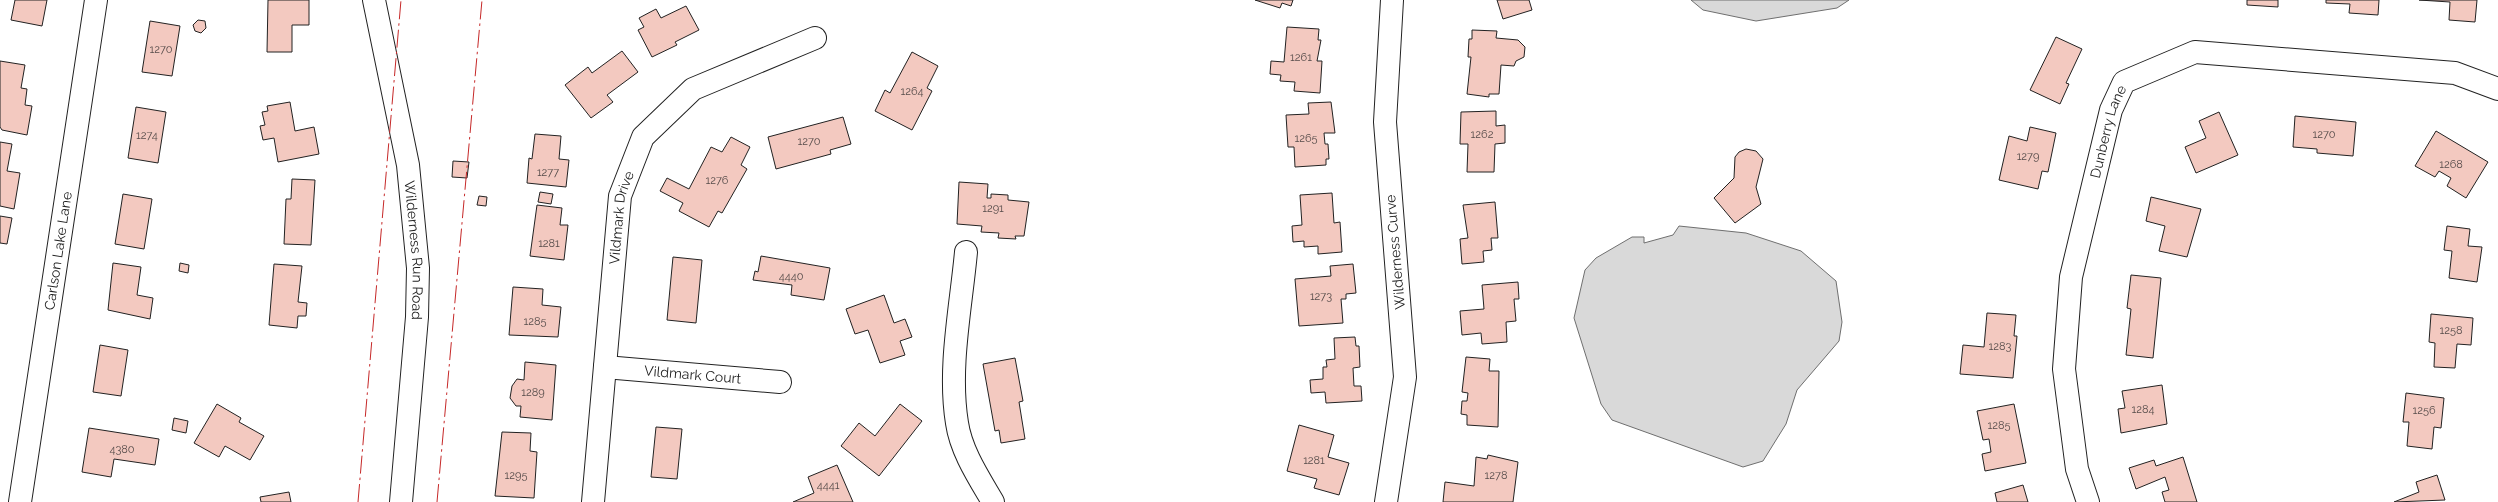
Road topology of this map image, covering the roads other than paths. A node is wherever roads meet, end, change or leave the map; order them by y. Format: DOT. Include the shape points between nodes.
graph roads {
  1 [pos="96,0"];
  2 [pos="374,0"];
  3 [pos="1392,0"];
  4 [pos="815,38"];
  5 [pos="2498,89"];
  6 [pos="966,252"];
  7 [pos="605,367"];
  8 [pos="780,382"];
  9 [pos="20,502"];
  10 [pos="400,502"];
  11 [pos="593,502"];
  12 [pos="993,502"];
  13 [pos="1386,502"];
  14 [pos="2088,502"];
  1 -- 9 [label="street, Carlson Lake Lane"];
  2 -- 10 [label="street, Wilderness Run Road" via="408,165 418,268 417,317"];
  3 -- 13 [label="street, Wilderness Curve" via="1385,122 1405,377"];
  4 -- 7 [label="street, Vildmark Drive" via="693,89 643,137 620,196"];
  5 -- 14 [label="street, Dunberry Lane" via="2455,73 2195,52 2124,82 2111,110 2071,277 2064,369 2077,468"];
  6 -- 12 [label="street" via="954,378 957,424 974,470"];
  7 -- 8 [label="street, Vildmark Court"];
  7 -- 11 [label="street, Vildmark Drive"];
}
